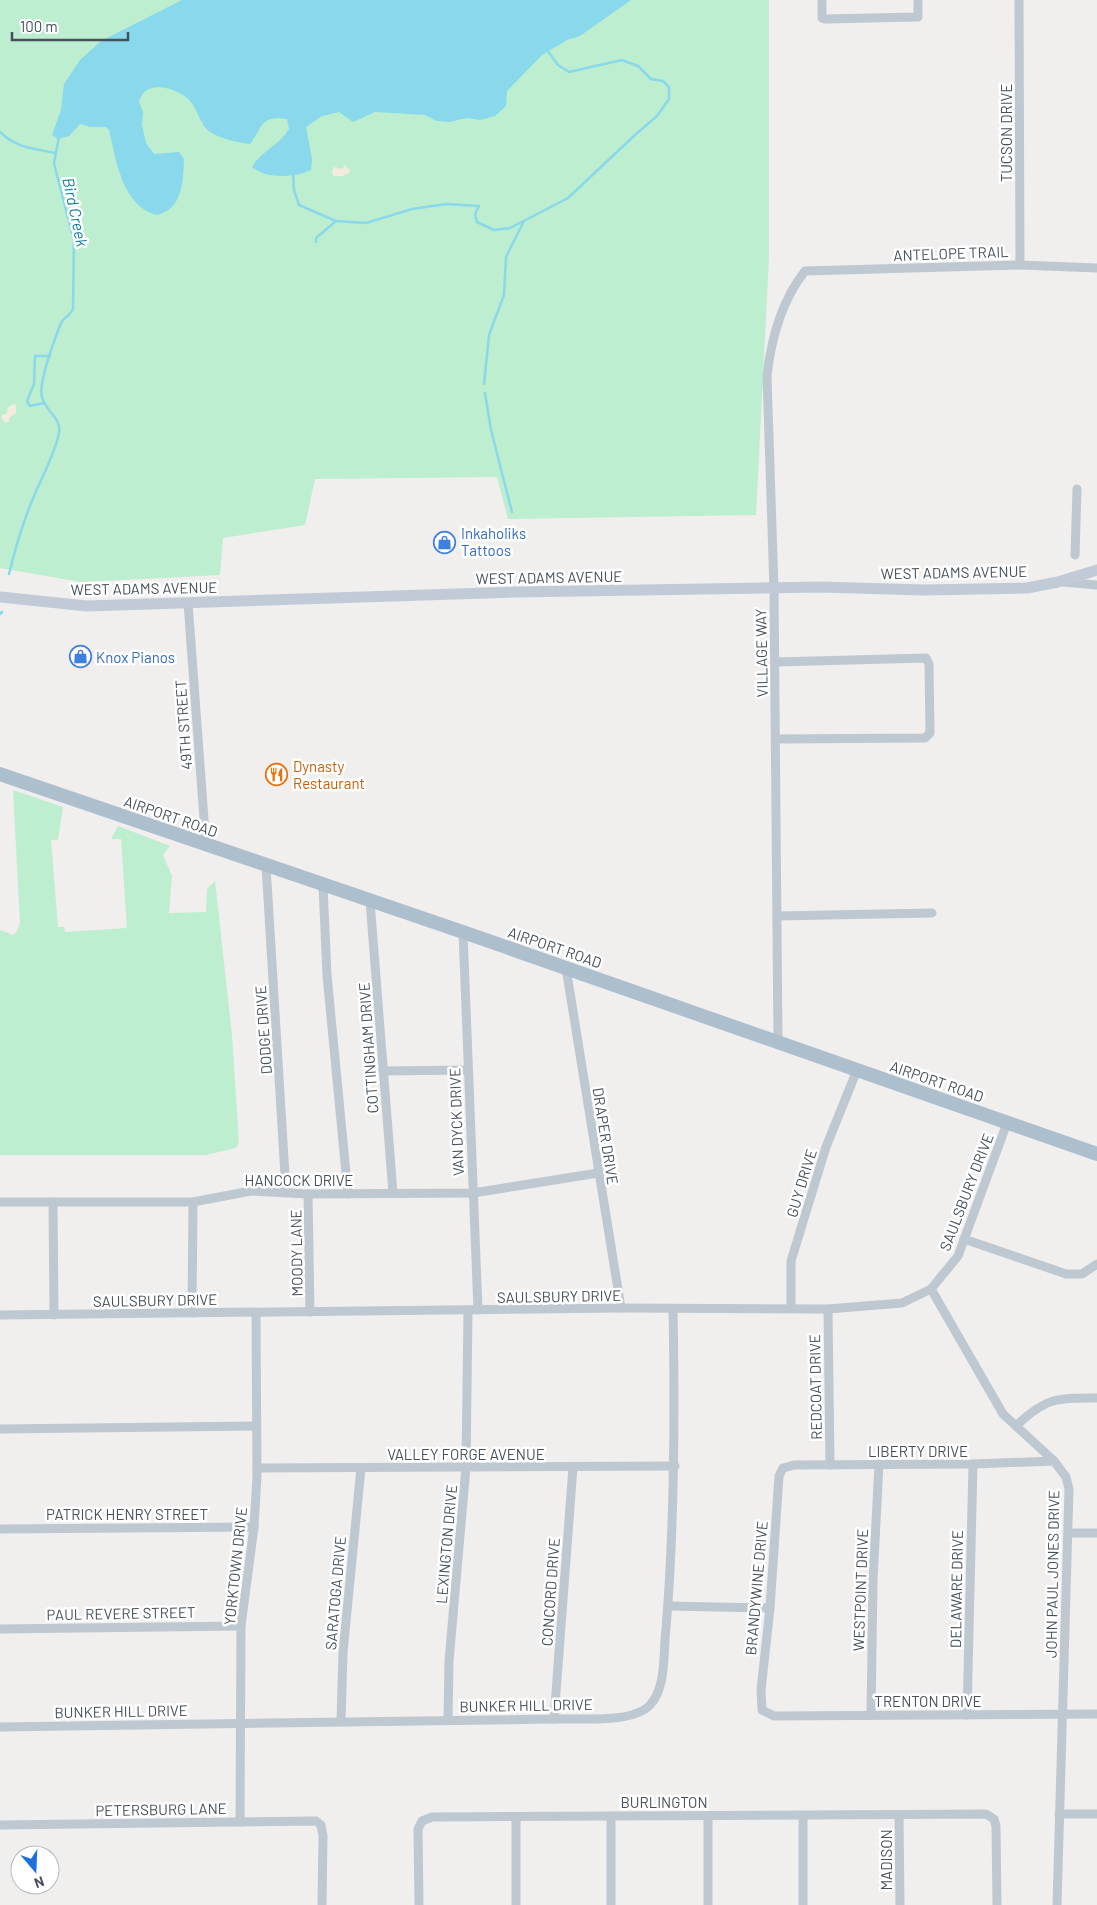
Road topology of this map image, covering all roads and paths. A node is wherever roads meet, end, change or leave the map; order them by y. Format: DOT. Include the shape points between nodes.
graph roads {
  1 [pos="822,0"];
  2 [pos="918,0"];
  3 [pos="1019,0"];
  4 [pos="1020,265"];
  5 [pos="1097,268"];
  6 [pos="805,271"];
  7 [pos="1077,489"];
  8 [pos="1074,554"];
  9 [pos="1097,570"];
  10 [pos="1058,582"];
  11 [pos="1097,585"];
  12 [pos="774,589"];
  13 [pos="0,597"];
  14 [pos="188,603"];
  15 [pos="775,662"];
  16 [pos="776,739"];
  17 [pos="0,774"];
  18 [pos="206,846"];
  19 [pos="266,866"];
  20 [pos="323,886"];
  21 [pos="370,901"];
  22 [pos="932,914"];
  23 [pos="777,916"];
  24 [pos="463,932"];
  25 [pos="566,968"];
  26 [pos="778,1043"];
  27 [pos="467,1070"];
  28 [pos="857,1070"];
  29 [pos="383,1071"];
  30 [pos="1007,1123"];
  31 [pos="1097,1154"];
  32 [pos="598,1174"];
  33 [pos="286,1192"];
  34 [pos="393,1193"];
  35 [pos="472,1193"];
  36 [pos="308,1194"];
  37 [pos="348,1194"];
  38 [pos="0,1202"];
  39 [pos="53,1202"];
  40 [pos="193,1202"];
  41 [pos="964,1239"];
  42 [pos="1097,1264"];
  43 [pos="931,1289"];
  44 [pos="791,1307"];
  45 [pos="621,1308"];
  46 [pos="673,1309"];
  47 [pos="828,1309"];
  48 [pos="468,1310"];
  49 [pos="478,1310"];
  50 [pos="310,1312"];
  51 [pos="192,1313"];
  52 [pos="256,1313"];
  53 [pos="0,1315"];
  54 [pos="54,1315"];
  55 [pos="1097,1398"];
  56 [pos="256,1426"];
  57 [pos="1016,1426"];
  58 [pos="0,1429"];
  59 [pos="1054,1461"];
  60 [pos="879,1464"];
  61 [pos="973,1464"];
  62 [pos="830,1465"];
  63 [pos="675,1466"];
  64 [pos="466,1467"];
  65 [pos="573,1467"];
  66 [pos="257,1468"];
  67 [pos="361,1468"];
  68 [pos="783,1468"];
  69 [pos="254,1527"];
  70 [pos="0,1529"];
  71 [pos="1068,1533"];
  72 [pos="1097,1533"];
  73 [pos="668,1606"];
  74 [pos="770,1608"];
  75 [pos="241,1626"];
  76 [pos="0,1629"];
  77 [pos="762,1710"];
  78 [pos="1097,1714"];
  79 [pos="967,1715"];
  80 [pos="1062,1715"];
  81 [pos="871,1716"];
  82 [pos="554,1719"];
  83 [pos="448,1720"];
  84 [pos="341,1721"];
  85 [pos="241,1723"];
  86 [pos="0,1727"];
  87 [pos="1059,1814"];
  88 [pos="1097,1814"];
  89 [pos="611,1816"];
  90 [pos="708,1816"];
  91 [pos="899,1816"];
  92 [pos="516,1817"];
  93 [pos="803,1817"];
  94 [pos="240,1822"];
  95 [pos="0,1825"];
  96 [pos="322,1905"];
  97 [pos="419,1905"];
  98 [pos="516,1905"];
  99 [pos="611,1905"];
  100 [pos="708,1905"];
  101 [pos="803,1905"];
  102 [pos="900,1905"];
  103 [pos="997,1905"];
  104 [pos="1057,1905"];
  1 -- 2 [label="street" via="822,18 918,17"];
  3 -- 4 [label="street, TUCSON DRIVE"];
  4 -- 5 [label="street, ANTELOPE TRAIL"];
  4 -- 6 [label="street, ANTELOPE TRAIL"];
  6 -- 12 [label="street, VILLAGE WAY" via="793,287 770,349 767,376"];
  7 -- 8 [label="street"];
  9 -- 10 [label="main road, WEST ADAMS AVENUE"];
  10 -- 11 [label="street"];
  10 -- 12 [label="main road, WEST ADAMS AVENUE" via="1027,588"];
  12 -- 14 [label="main road, WEST ADAMS AVENUE" via="516,592"];
  12 -- 15 [label="street, VILLAGE WAY"];
  13 -- 14 [label="main road, WEST ADAMS AVENUE" via="87,606"];
  14 -- 18 [label="street, 49TH STREET"];
  15 -- 16 [label="street, VILLAGE WAY"];
  15 -- 16 [label="street" via="926,658 929,664 930,733 925,738"];
  16 -- 23 [label="street, VILLAGE WAY"];
  17 -- 18 [label="main road, AIRPORT ROAD"];
  18 -- 19 [label="main road, AIRPORT ROAD"];
  19 -- 20 [label="main road, AIRPORT ROAD"];
  19 -- 33 [label="street, DODGE DRIVE"];
  20 -- 21 [label="main road, AIRPORT ROAD"];
  20 -- 37 [label="street" via="328,983"];
  21 -- 24 [label="main road, AIRPORT ROAD"];
  21 -- 29 [label="street, COTTINGHAM DRIVE"];
  22 -- 23 [label="street"];
  23 -- 26 [label="street, VILLAGE WAY"];
  24 -- 25 [label="main road, AIRPORT ROAD"];
  24 -- 27 [label="street, VAN DYCK DRIVE"];
  25 -- 26 [label="main road, AIRPORT ROAD"];
  25 -- 32 [label="street, DRAPER DRIVE"];
  26 -- 28 [label="main road, AIRPORT ROAD"];
  27 -- 29 [label="street"];
  27 -- 35 [label="street, VAN DYCK DRIVE"];
  28 -- 30 [label="main road, AIRPORT ROAD"];
  28 -- 44 [label="street, GUY DRIVE" via="826,1147 791,1260"];
  29 -- 34 [label="street, COTTINGHAM DRIVE"];
  30 -- 31 [label="main road, AIRPORT ROAD"];
  30 -- 41 [label="street, SAULSBURY DRIVE"];
  32 -- 35 [label="street, HANCOCK DRIVE"];
  32 -- 45 [label="street, DRAPER DRIVE"];
  33 -- 36 [label="street, HANCOCK DRIVE"];
  33 -- 40 [label="street, HANCOCK DRIVE" via="251,1191"];
  34 -- 35 [label="street, HANCOCK DRIVE"];
  34 -- 37 [label="street, HANCOCK DRIVE"];
  35 -- 49 [label="street, VAN DYCK DRIVE"];
  36 -- 37 [label="street, HANCOCK DRIVE"];
  36 -- 50 [label="street, MOODY LANE"];
  38 -- 39 [label="street, HANCOCK DRIVE"];
  39 -- 40 [label="street, HANCOCK DRIVE"];
  39 -- 54 [label="street"];
  40 -- 51 [label="street"];
  41 -- 42 [label="street" via="1066,1274 1082,1274"];
  41 -- 43 [label="street, SAULSBURY DRIVE" via="958,1256"];
  43 -- 47 [label="street, SAULSBURY DRIVE" via="902,1303"];
  43 -- 57 [label="street, JOHN PAUL JONES DRIVE" via="993,1398"];
  44 -- 46 [label="street, SAULSBURY DRIVE"];
  44 -- 47 [label="street, SAULSBURY DRIVE"];
  45 -- 46 [label="street, SAULSBURY DRIVE"];
  45 -- 49 [label="street, SAULSBURY DRIVE"];
  46 -- 63 [label="street, BUNKER HILL DRIVE"];
  47 -- 62 [label="street, REDCOAT DRIVE"];
  48 -- 49 [label="street, SAULSBURY DRIVE"];
  48 -- 50 [label="street, SAULSBURY DRIVE"];
  48 -- 64 [label="street, LEXINGTON DRIVE"];
  50 -- 52 [label="street, SAULSBURY DRIVE"];
  51 -- 52 [label="street, SAULSBURY DRIVE"];
  51 -- 54 [label="street, SAULSBURY DRIVE"];
  52 -- 56 [label="street, YORKTOWN DRIVE"];
  53 -- 54 [label="street, SAULSBURY DRIVE"];
  55 -- 57 [label="street" via="1045,1402"];
  56 -- 58 [label="street"];
  56 -- 66 [label="street, YORKTOWN DRIVE"];
  57 -- 59 [label="street, JOHN PAUL JONES DRIVE"];
  59 -- 61 [label="street, LIBERTY DRIVE"];
  59 -- 71 [label="street, JOHN PAUL JONES DRIVE" via="1066,1477 1069,1490"];
  60 -- 61 [label="street, LIBERTY DRIVE"];
  60 -- 62 [label="street, LIBERTY DRIVE"];
  60 -- 81 [label="street, WESTPOINT DRIVE"];
  61 -- 79 [label="street, DELAWARE DRIVE"];
  62 -- 68 [label="street, LIBERTY DRIVE"];
  63 -- 65 [label="street, VALLEY FORGE AVENUE"];
  63 -- 73 [label="street, BUNKER HILL DRIVE"];
  64 -- 65 [label="street, VALLEY FORGE AVENUE"];
  64 -- 67 [label="street, VALLEY FORGE AVENUE"];
  64 -- 83 [label="street, LEXINGTON DRIVE" via="449,1661"];
  65 -- 82 [label="street, CONCORD DRIVE"];
  66 -- 67 [label="street, VALLEY FORGE AVENUE"];
  66 -- 69 [label="street, YORKTOWN DRIVE"];
  67 -- 84 [label="street, SARATOGA DRIVE" via="343,1652"];
  68 -- 74 [label="street, BRANDYWINE DRIVE" via="779,1476"];
  69 -- 70 [label="street, PATRICK HENRY STREET"];
  69 -- 75 [label="street, YORKTOWN DRIVE"];
  71 -- 72 [label="street"];
  71 -- 80 [label="street, JOHN PAUL JONES DRIVE"];
  73 -- 74 [label="street"];
  73 -- 82 [label="street, BUNKER HILL DRIVE" via="661,1680 650,1705 625,1717"];
  74 -- 77 [label="street, BRANDYWINE DRIVE" via="761,1690"];
  75 -- 76 [label="street, PAUL REVERE STREET"];
  75 -- 85 [label="street, YORKTOWN DRIVE"];
  77 -- 81 [label="street, TRENTON DRIVE" via="774,1716"];
  78 -- 80 [label="street, TRENTON DRIVE"];
  79 -- 80 [label="street, TRENTON DRIVE"];
  79 -- 81 [label="street, TRENTON DRIVE"];
  80 -- 87 [label="street, JOHN PAUL JONES DRIVE"];
  82 -- 83 [label="street, BUNKER HILL DRIVE"];
  83 -- 84 [label="street, BUNKER HILL DRIVE"];
  84 -- 85 [label="street, BUNKER HILL DRIVE"];
  85 -- 86 [label="street, BUNKER HILL DRIVE"];
  85 -- 94 [label="street, YORKTOWN DRIVE"];
  87 -- 88 [label="street"];
  87 -- 104 [label="street, JOHN PAUL JONES DRIVE"];
  89 -- 90 [label="street, BURLINGTON"];
  89 -- 92 [label="street, BURLINGTON"];
  89 -- 99 [label="street"];
  90 -- 93 [label="street, BURLINGTON"];
  90 -- 100 [label="street"];
  91 -- 93 [label="street, BURLINGTON"];
  91 -- 102 [label="street, MADISON"];
  91 -- 103 [label="street, BURLINGTON" via="986,1814 991,1817 996,1826"];
  92 -- 97 [label="street, BURLINGTON" via="432,1817 422,1821 418,1829"];
  92 -- 98 [label="street"];
  93 -- 101 [label="street"];
  94 -- 95 [label="street, PETERSBURG LANE"];
  94 -- 96 [label="street, PETERSBURG LANE" via="305,1820 321,1825"];
}
